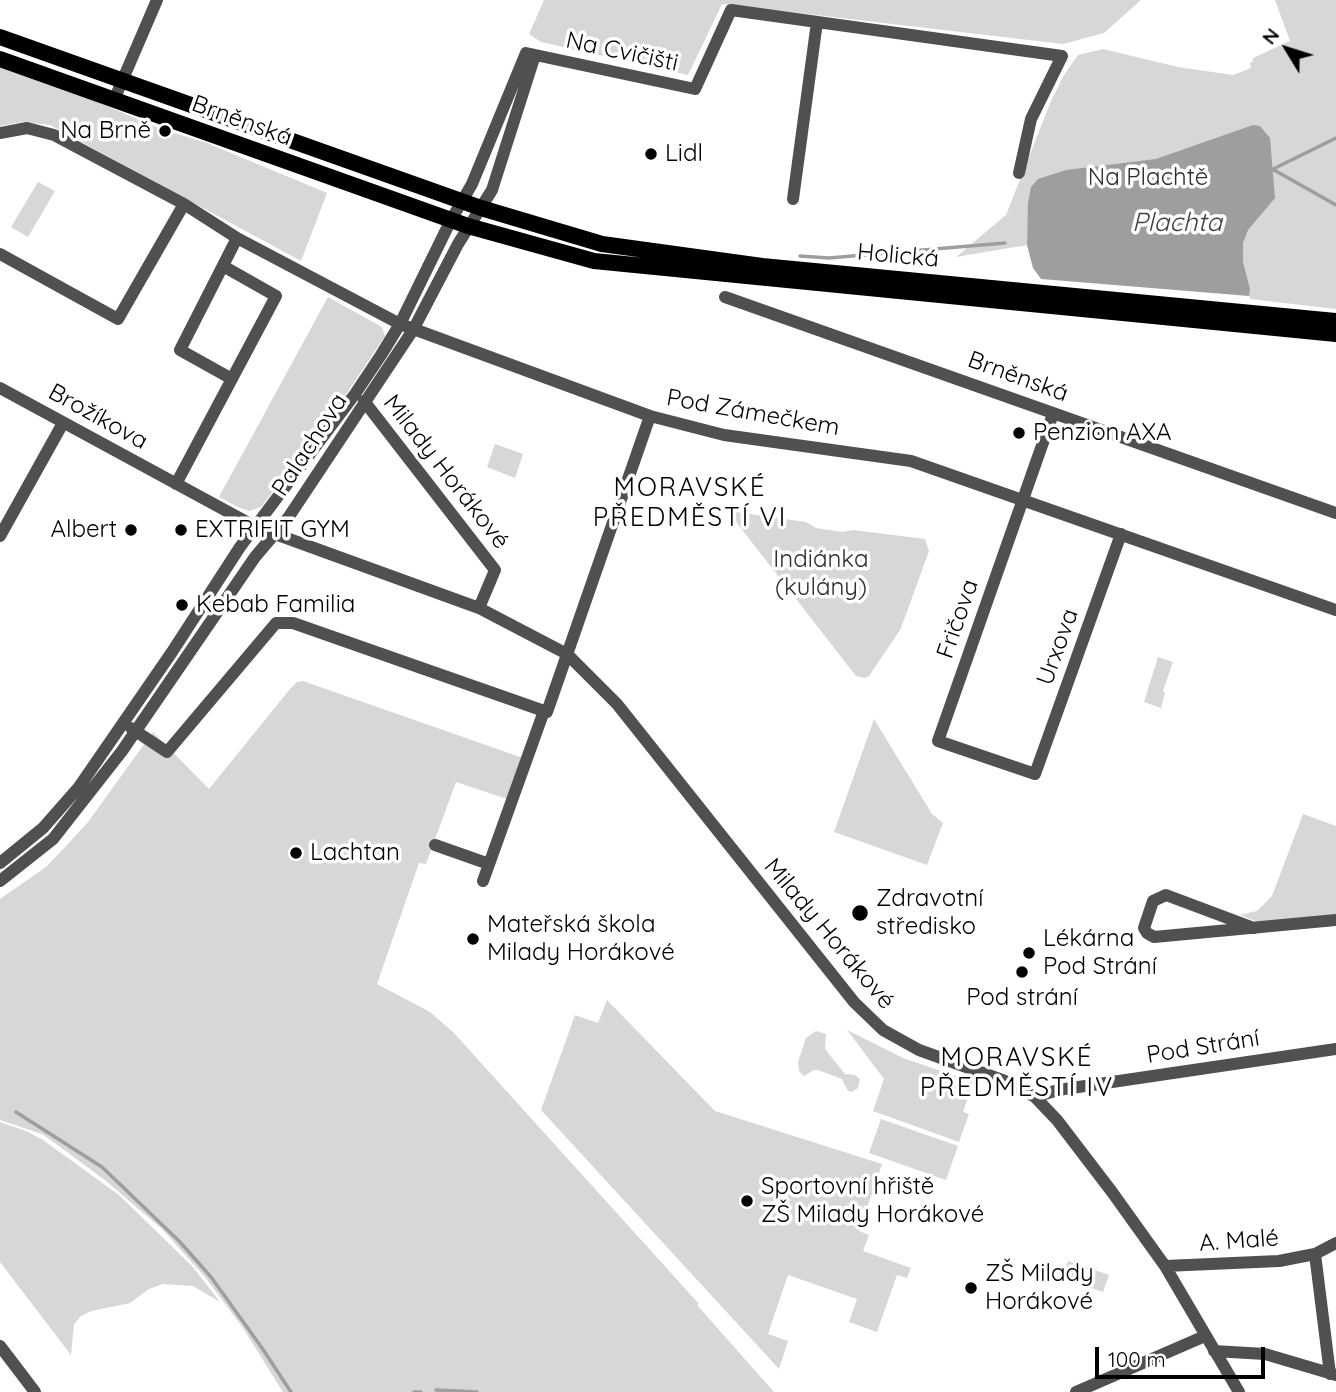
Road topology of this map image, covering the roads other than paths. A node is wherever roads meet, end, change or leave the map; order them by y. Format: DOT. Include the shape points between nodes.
graph roads {
  1 [pos="157,0"];
  2 [pos="817,22"];
  3 [pos="0,37"];
  4 [pos="535,55"];
  5 [pos="0,59"];
  6 [pos="123,81"];
  7 [pos="114,100"];
  8 [pos="0,132"];
  9 [pos="1018,173"];
  10 [pos="793,199"];
  11 [pos="463,202"];
  12 [pos="184,204"];
  13 [pos="481,208"];
  14 [pos="451,220"];
  15 [pos="468,226"];
  16 [pos="237,238"];
  17 [pos="0,254"];
  18 [pos="223,266"];
  19 [pos="725,297"];
  20 [pos="400,324"];
  21 [pos="413,330"];
  22 [pos="1335,331"];
  23 [pos="232,379"];
  24 [pos="0,387"];
  25 [pos="364,401"];
  26 [pos="1053,414"];
  27 [pos="650,416"];
  28 [pos="63,423"];
  29 [pos="176,484"];
  30 [pos="1023,499"];
  31 [pos="1336,513"];
  32 [pos="256,527"];
  33 [pos="1121,534"];
  34 [pos="274,535"];
  35 [pos="0,536"];
  36 [pos="479,608"];
  37 [pos="1336,610"];
  38 [pos="566,654"];
  39 [pos="544,711"];
  40 [pos="123,723"];
  41 [pos="135,731"];
  42 [pos="1035,774"];
  43 [pos="435,845"];
  44 [pos="0,863"];
  45 [pos="489,864"];
  46 [pos="0,881"];
  47 [pos="483,881"];
  48 [pos="1336,920"];
  49 [pos="1254,928"];
  50 [pos="1336,1049"];
  51 [pos="1035,1097"];
  52 [pos="1336,1242"];
  53 [pos="1315,1254"];
  54 [pos="1165,1266"];
  55 [pos="1205,1336"];
  56 [pos="0,1346"];
  57 [pos="1214,1351"];
  58 [pos="1333,1375"];
  59 [pos="35,1392"];
  60 [pos="1076,1392"];
  61 [pos="1239,1392"];
  1 -- 6 [label="street"];
  2 -- 4 [label="street, Na Cvičišti" via="730,10 695,89"];
  2 -- 9 [label="street, Na Cvičišti" via="1062,56 1031,119"];
  2 -- 10 [label="street"];
  3 -- 6 [label="main road, Brněnská"];
  4 -- 11 [label="street, Na Cvičišti" via="526,53"];
  4 -- 13 [label="street, Na Cvičišti" via="492,191"];
  5 -- 7 [label="main road, Brněnská"];
  6 -- 7 [label="street"];
  6 -- 11 [label="main road, Brněnská"];
  7 -- 14 [label="main road, Brněnská"];
  8 -- 12 [label="street, Pod Zámečkem" via="27,128 54,135"];
  11 -- 13 [label="main road, Holická"];
  11 -- 14 [label="street, Palachova"];
  12 -- 16 [label="street, Pod Zámečkem"];
  12 -- 17 [label="street" via="118,319"];
  13 -- 15 [label="street, Palachova"];
  13 -- 22 [label="main road, Holická" via="602,244 713,260"];
  14 -- 15 [label="main road, Brněnská"];
  14 -- 20 [label="street, Palachova"];
  15 -- 21 [label="street, Palachova"];
  15 -- 22 [label="main road, Holická" via="594,261"];
  16 -- 18 [label="street"];
  16 -- 20 [label="street, Pod Zámečkem"];
  18 -- 23 [label="street" via="180,350"];
  18 -- 23 [label="street" via="276,296"];
  19 -- 26 [label="street, Brněnská"];
  20 -- 21 [label="street, Pod Zámečkem"];
  20 -- 32 [label="street, Palachova" via="355,394"];
  21 -- 25 [label="street, Palachova"];
  21 -- 27 [label="street, Pod Zámečkem"];
  23 -- 29 [label="street"];
  24 -- 28 [label="street, Brožíkova"];
  25 -- 34 [label="street, Palachova"];
  25 -- 36 [label="street, Milady Horákové" via="495,570"];
  26 -- 30 [label="street, Fričova"];
  26 -- 31 [label="street, Brněnská"];
  27 -- 30 [label="street, Pod Zámečkem" via="724,435 911,461"];
  27 -- 38 [label="street"];
  28 -- 29 [label="street, Brožíkova"];
  28 -- 35 [label="street"];
  29 -- 32 [label="street, Brožíkova"];
  30 -- 33 [label="street, Pod Zámečkem"];
  30 -- 42 [label="street, Fričova" via="938,741"];
  32 -- 34 [label="street, Milady Horákové"];
  32 -- 40 [label="street, Palachova"];
  33 -- 37 [label="street, Pod Zámečkem"];
  33 -- 42 [label="street, Urxova"];
  34 -- 36 [label="street, Milady Horákové"];
  34 -- 41 [label="street, Palachova"];
  36 -- 38 [label="street, Milady Horákové"];
  38 -- 39 [label="street"];
  38 -- 51 [label="street, Milady Horákové" via="617,704 854,1002 883,1030 919,1051 1005,1081"];
  39 -- 41 [label="street" via="293,623 276,623 167,752"];
  39 -- 45 [label="street"];
  40 -- 41 [label="street"];
  40 -- 44 [label="street, Palachova" via="62,808"];
  41 -- 46 [label="street, Palachova" via="52,839"];
  43 -- 45 [label="street"];
  45 -- 47 [label="street"];
  48 -- 49 [label="street"];
  49 -- 49 [label="street" via="1166,895 1153,901 1144,928 1154,937"];
  50 -- 51 [label="street, Pod Strání"];
  51 -- 54 [label="street, Milady Horákové" via="1105,1181"];
  52 -- 53 [label="street, A. Malé"];
  53 -- 54 [label="street, A. Malé" via="1279,1261"];
  53 -- 58 [label="street, A. Malé"];
  54 -- 55 [label="street, Milady Horákové"];
  55 -- 57 [label="street, Milady Horákové"];
  55 -- 60 [label="street"];
  56 -- 59 [label="street"];
  57 -- 58 [label="street" via="1265,1354"];
  57 -- 61 [label="street, Milady Horákové"];
}
